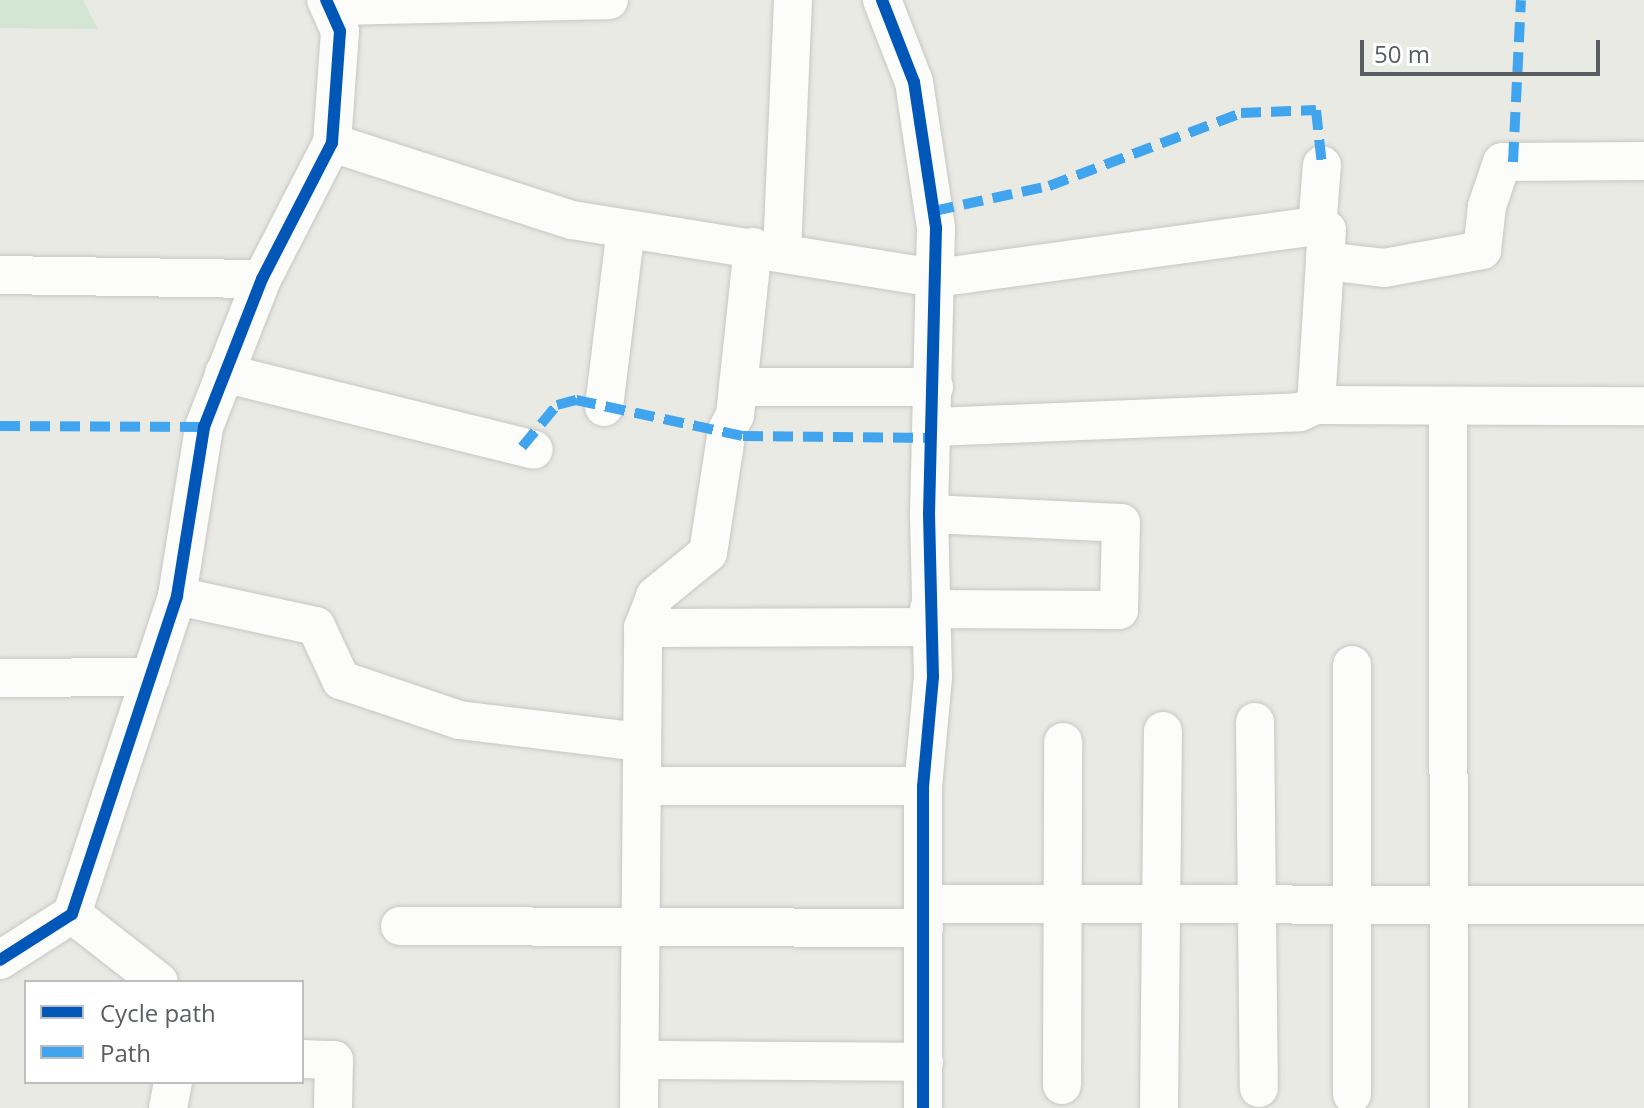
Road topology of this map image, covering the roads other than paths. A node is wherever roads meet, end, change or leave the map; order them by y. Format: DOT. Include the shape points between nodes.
graph roads {
  1 [pos="609,0"];
  2 [pos="793,0"];
  3 [pos="882,0"];
  4 [pos="328,3"];
  5 [pos="332,143"];
  6 [pos="1644,161"];
  7 [pos="1322,165"];
  8 [pos="626,229"];
  9 [pos="1321,245"];
  10 [pos="768,250"];
  11 [pos="0,275"];
  12 [pos="936,278"];
  13 [pos="262,279"];
  14 [pos="224,373"];
  15 [pos="738,387"];
  16 [pos="934,387"];
  17 [pos="1316,405"];
  18 [pos="1448,406"];
  19 [pos="1644,406"];
  20 [pos="604,407"];
  21 [pos="934,427"];
  22 [pos="534,450"];
  23 [pos="929,514"];
  24 [pos="177,596"];
  25 [pos="929,618"];
  26 [pos="643,628"];
  27 [pos="1352,665"];
  28 [pos="151,677"];
  29 [pos="0,678"];
  30 [pos="1255,722"];
  31 [pos="1163,731"];
  32 [pos="642,742"];
  33 [pos="1063,742"];
  34 [pos="642,786"];
  35 [pos="923,786"];
  36 [pos="1063,904"];
  37 [pos="1159,904"];
  38 [pos="1255,905"];
  39 [pos="1352,905"];
  40 [pos="1448,905"];
  41 [pos="1644,905"];
  42 [pos="72,914"];
  43 [pos="924,916"];
  44 [pos="400,926"];
  45 [pos="641,927"];
  46 [pos="0,960"];
  47 [pos="156,980"];
  48 [pos="304,1059"];
  49 [pos="640,1060"];
  50 [pos="924,1062"];
  51 [pos="173,1084"];
  52 [pos="1062,1085"];
  53 [pos="1259,1088"];
  54 [pos="1352,1094"];
  55 [pos="168,1108"];
  56 [pos="333,1108"];
  57 [pos="639,1108"];
  58 [pos="923,1108"];
  59 [pos="1159,1108"];
  60 [pos="1449,1108"];
  1 -- 4 [label="street"];
  2 -- 10 [label="street"];
  3 -- 12 [label="street" via="917,98 936,228"];
  4 -- 5 [label="street" via="340,31"];
  5 -- 8 [label="street" via="572,220"];
  5 -- 13 [label="street"];
  6 -- 9 [label="street" via="1502,162 1487,206 1482,250 1384,268"];
  7 -- 9 [label="street"];
  8 -- 10 [label="street"];
  8 -- 20 [label="street"];
  9 -- 12 [label="street"];
  9 -- 17 [label="street"];
  10 -- 12 [label="street"];
  10 -- 15 [label="street"];
  11 -- 13 [label="street"];
  12 -- 16 [label="street"];
  13 -- 14 [label="street"];
  14 -- 22 [label="street"];
  14 -- 24 [label="street" via="201,437"];
  15 -- 16 [label="street"];
  15 -- 26 [label="street" via="708,553 655,596"];
  16 -- 21 [label="street"];
  17 -- 18 [label="street"];
  17 -- 21 [label="street" via="1300,412"];
  18 -- 19 [label="street"];
  18 -- 40 [label="street"];
  21 -- 23 [label="street"];
  23 -- 25 [label="street"];
  23 -- 25 [label="street" via="1121,523 1119,610"];
  24 -- 28 [label="street"];
  24 -- 32 [label="street" via="316,626 341,680 459,720"];
  25 -- 26 [label="street"];
  25 -- 35 [label="street" via="933,677"];
  26 -- 32 [label="street"];
  27 -- 39 [label="street"];
  28 -- 29 [label="street"];
  28 -- 42 [label="street"];
  30 -- 38 [label="street"];
  31 -- 37 [label="street"];
  32 -- 34 [label="street"];
  33 -- 36 [label="street"];
  34 -- 35 [label="street"];
  34 -- 45 [label="street"];
  35 -- 43 [label="street"];
  36 -- 37 [label="street"];
  36 -- 43 [label="street"];
  36 -- 52 [label="street"];
  37 -- 38 [label="street"];
  37 -- 59 [label="street"];
  38 -- 39 [label="street"];
  38 -- 53 [label="street"];
  39 -- 40 [label="street"];
  39 -- 54 [label="street"];
  40 -- 41 [label="street"];
  40 -- 60 [label="street"];
  42 -- 46 [label="street"];
  42 -- 47 [label="street"];
  43 -- 45 [label="street"];
  43 -- 50 [label="street"];
  44 -- 45 [label="street"];
  45 -- 49 [label="street"];
  48 -- 56 [label="street" via="334,1060"];
  49 -- 50 [label="street"];
  49 -- 57 [label="street"];
  50 -- 58 [label="street"];
  51 -- 55 [label="street"];
}
